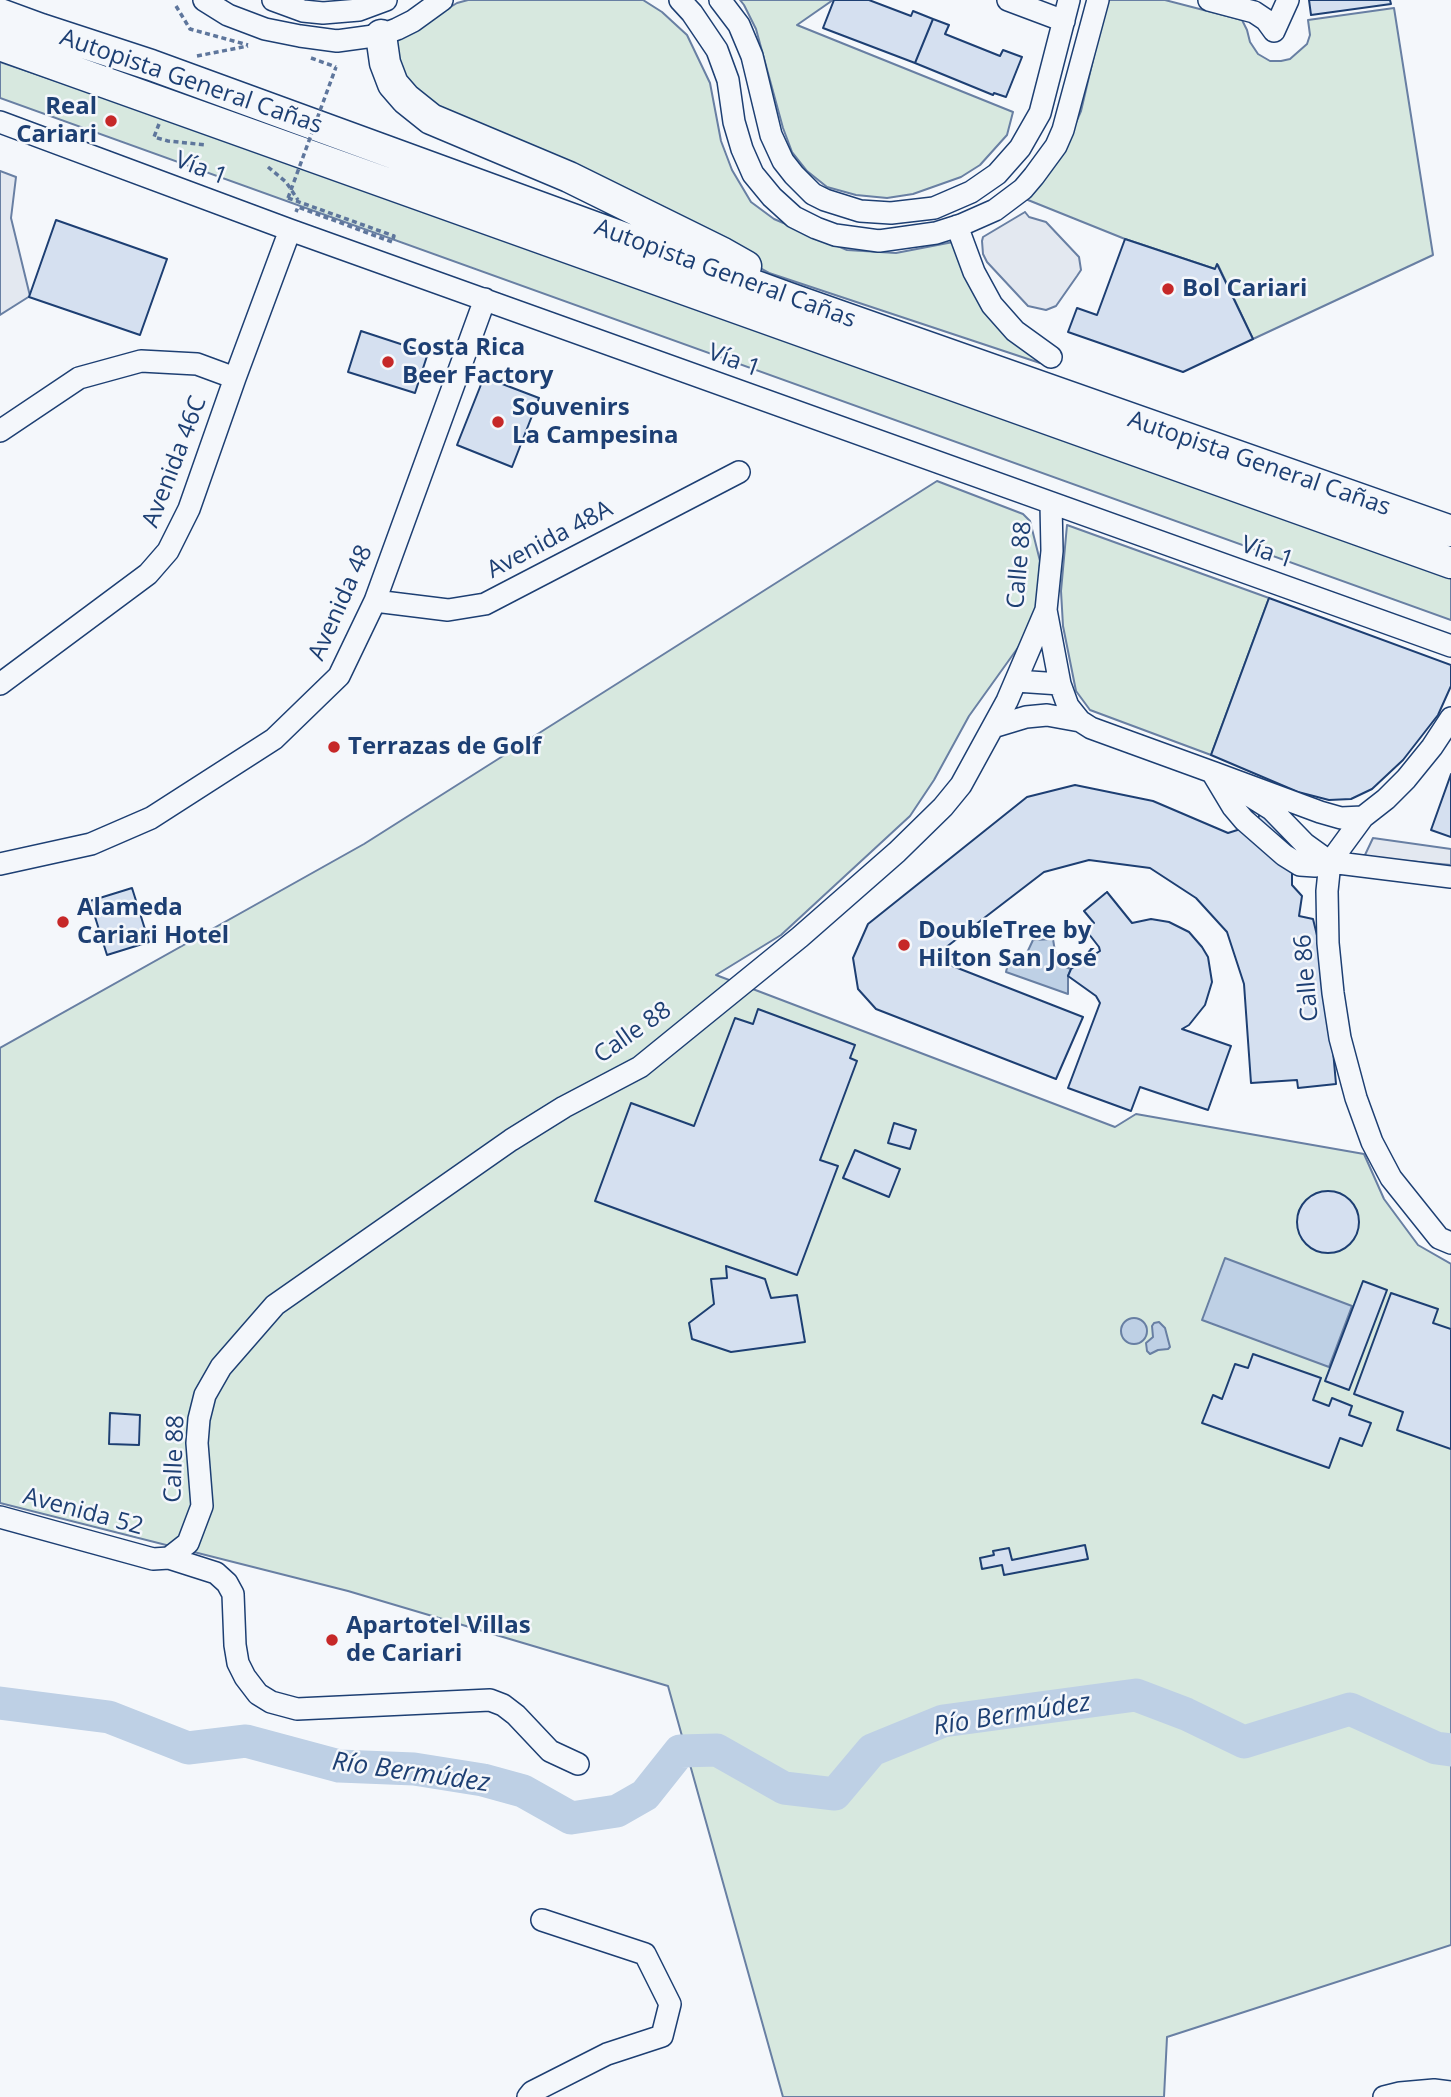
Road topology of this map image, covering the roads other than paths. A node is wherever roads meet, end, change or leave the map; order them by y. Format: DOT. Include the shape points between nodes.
graph roads {
  1 [pos="204,0"];
  2 [pos="272,0"];
  3 [pos="386,0"];
  4 [pos="442,0"];
  5 [pos="680,0"];
  6 [pos="720,0"];
  7 [pos="1008,0"];
  8 [pos="1069,0"];
  9 [pos="1098,0"];
  10 [pos="1209,0"];
  11 [pos="1287,0"];
  12 [pos="0,7"];
  13 [pos="0,14"];
  14 [pos="1064,21"];
  15 [pos="41,29"];
  16 [pos="381,35"];
  17 [pos="0,45"];
  18 [pos="0,122"];
  19 [pos="971,192"];
  20 [pos="934,208"];
  21 [pos="983,216"];
  22 [pos="949,229"];
  23 [pos="290,230"];
  24 [pos="789,298"];
  25 [pos="485,299"];
  26 [pos="1051,357"];
  27 [pos="234,378"];
  28 [pos="0,431"];
  29 [pos="739,471"];
  30 [pos="1051,504"];
  31 [pos="1451,531"];
  32 [pos="1451,563"];
  33 [pos="375,601"];
  34 [pos="1046,610"];
  35 [pos="1451,646"];
  36 [pos="1016,681"];
  37 [pos="0,684"];
  38 [pos="1060,684"];
  39 [pos="1451,718"];
  40 [pos="1080,721"];
  41 [pos="993,727"];
  42 [pos="1212,772"];
  43 [pos="1363,817"];
  44 [pos="1331,862"];
  45 [pos="0,864"];
  46 [pos="1451,877"];
  47 [pos="1451,1243"];
  48 [pos="0,1517"];
  49 [pos="161,1558"];
  50 [pos="578,1764"];
  51 [pos="542,1920"];
  52 [pos="1451,2092"];
  53 [pos="528,2097"];
  54 [pos="1384,2097"];
  1 -- 16 [label="street" via="240,20 300,36 337,41"];
  2 -- 3 [label="street" via="303,11 340,13"];
  4 -- 16 [label="street" via="413,21"];
  5 -- 22 [label="street" via="717,50 742,149 754,174 783,209 816,228 854,238 897,240"];
  6 -- 20 [label="street" via="752,56 776,148 804,186 825,200 860,211"];
  7 -- 14 [label="street"];
  8 -- 14 [label="street"];
  9 -- 21 [label="street" via="1056,146 1023,189"];
  10 -- 11 [label="street" via="1254,12 1274,31"];
  12 -- 15 [label="highway"];
  13 -- 15 [label="highway, Autopista General Cañas"];
  14 -- 19 [label="street" via="1043,103 1030,134 997,174"];
  15 -- 24 [label="highway, Autopista General Cañas"];
  16 -- 24 [label="highway" via="393,84 431,119 569,177 700,242 752,270"];
  17 -- 32 [label="highway, Autopista General Cañas"];
  18 -- 23 [label="street, Vía 1"];
  19 -- 20 [label="street"];
  19 -- 21 [label="street"];
  20 -- 22 [label="street"];
  21 -- 22 [label="street"];
  22 -- 26 [label="street" via="992,305 1016,331"];
  23 -- 25 [label="street, Vía 1"];
  23 -- 27 [label="street, Avenida 46C"];
  24 -- 31 [label="highway, Autopista General Cañas"];
  25 -- 30 [label="street, Vía 1"];
  25 -- 33 [label="street, Avenida 48"];
  27 -- 28 [label="street" via="197,364 141,361 79,378"];
  27 -- 37 [label="street, Avenida 46C" via="189,509 168,551 148,574"];
  29 -- 33 [label="street, Avenida 48A" via="485,604 448,611"];
  30 -- 34 [label="street, Calle 88"];
  30 -- 35 [label="street, Vía 1"];
  33 -- 45 [label="street, Avenida 48" via="340,676 274,739 151,818 91,844"];
  34 -- 36 [label="street, Calle 88"];
  34 -- 38 [label="street"];
  36 -- 38 [label="street"];
  36 -- 41 [label="street, Calle 88"];
  38 -- 40 [label="street"];
  39 -- 43 [label="street" via="1406,779"];
  40 -- 41 [label="street" via="1047,715"];
  40 -- 42 [label="street"];
  41 -- 49 [label="street, Calle 88" via="961,785 897,852 640,1067 511,1140 275,1305 221,1367 205,1395 197,1443 202,1506 188,1543"];
  42 -- 43 [label="street" via="1340,818"];
  42 -- 44 [label="street" via="1271,809 1305,844"];
  43 -- 44 [label="street"];
  44 -- 46 [label="street"];
  44 -- 47 [label="street, Calle 86" via="1328,943 1333,993 1356,1098 1391,1178 1439,1238"];
  48 -- 49 [label="street, Avenida 52"];
  49 -- 50 [label="street, Avenida 52" via="216,1573 227,1584 233,1594 238,1663 244,1677 271,1702 297,1709 490,1700 516,1715 550,1751"];
  51 -- 53 [label="street" via="645,1954 670,2004 662,2036 607,2054"];
  52 -- 54 [label="street"];
}
